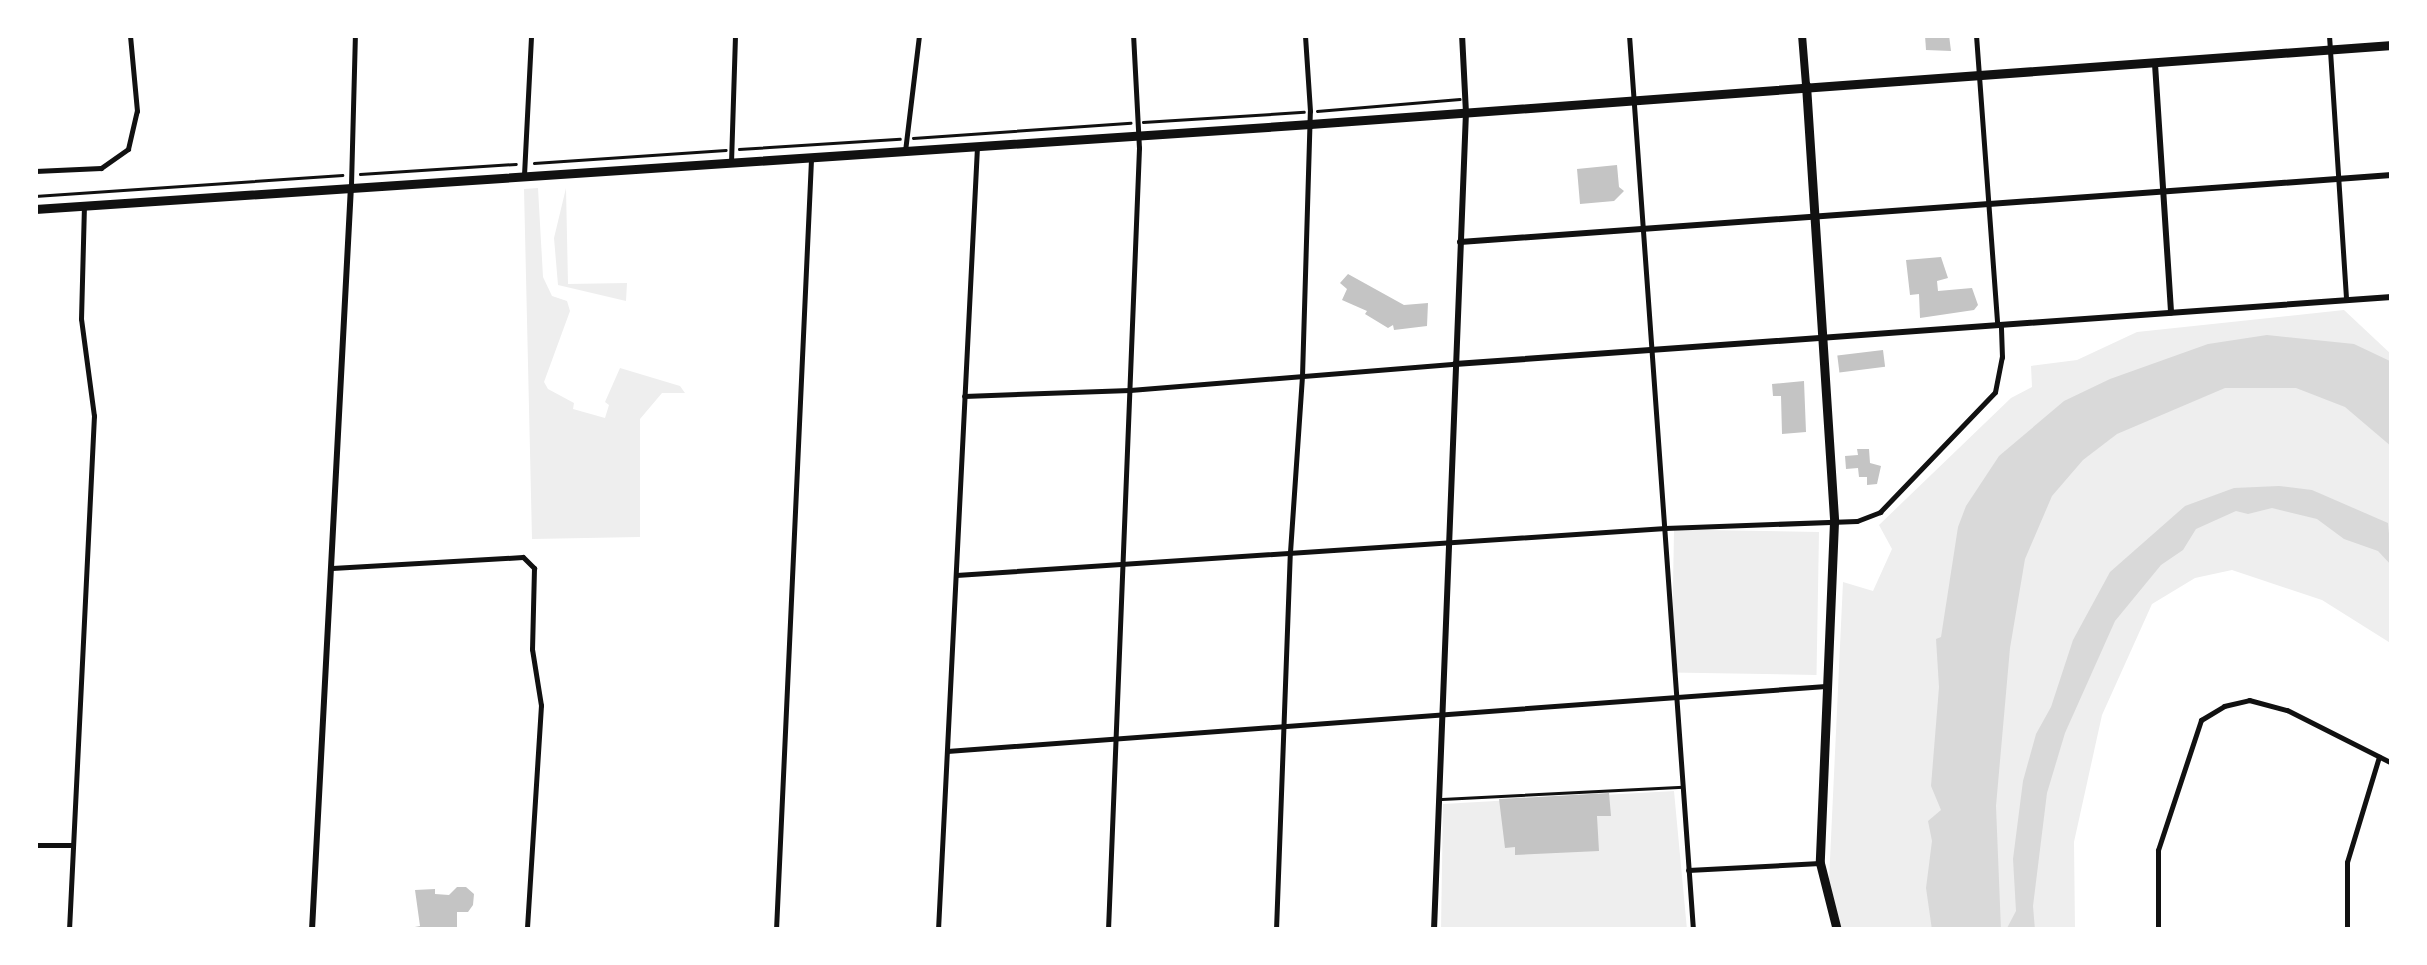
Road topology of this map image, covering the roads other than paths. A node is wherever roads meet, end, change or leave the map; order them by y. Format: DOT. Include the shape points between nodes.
graph roads {
  1 [pos="130,35"];
  2 [pos="354,35"];
  3 [pos="531,35"];
  4 [pos="735,35"];
  5 [pos="919,35"];
  6 [pos="1133,35"];
  7 [pos="1306,35"];
  8 [pos="1462,35"];
  9 [pos="1629,35"];
  10 [pos="1802,35"];
  11 [pos="1976,35"];
  12 [pos="2329,35"];
  13 [pos="2392,46"];
  14 [pos="2330,50"];
  15 [pos="2155,64"];
  16 [pos="1979,76"];
  17 [pos="1806,85"];
  18 [pos="1634,100"];
  19 [pos="1466,113"];
  20 [pos="1310,124"];
  21 [pos="1139,134"];
  22 [pos="977,146"];
  23 [pos="905,151"];
  24 [pos="811,159"];
  25 [pos="731,163"];
  26 [pos="35,171"];
  27 [pos="524,175"];
  28 [pos="2392,175"];
  29 [pos="2337,179"];
  30 [pos="350,180"];
  31 [pos="2163,191"];
  32 [pos="1988,202"];
  33 [pos="84,206"];
  34 [pos="35,209"];
  35 [pos="1812,215"];
  36 [pos="1643,230"];
  37 [pos="1460,242"];
  38 [pos="2392,296"];
  39 [pos="2346,299"];
  40 [pos="2171,312"];
  41 [pos="1999,323"];
  42 [pos="1819,341"];
  43 [pos="1652,352"];
  44 [pos="1455,364"];
  45 [pos="1302,376"];
  46 [pos="1130,390"];
  47 [pos="964,396"];
  48 [pos="1834,522"];
  49 [pos="1666,528"];
  50 [pos="1452,544"];
  51 [pos="1290,552"];
  52 [pos="1122,564"];
  53 [pos="332,568"];
  54 [pos="956,575"];
  55 [pos="1829,686"];
  56 [pos="1677,700"];
  57 [pos="1444,717"];
  58 [pos="1282,728"];
  59 [pos="1116,740"];
  60 [pos="947,750"];
  61 [pos="2379,757"];
  62 [pos="2392,762"];
  63 [pos="1683,787"];
  64 [pos="1440,799"];
  65 [pos="35,845"];
  66 [pos="72,846"];
  67 [pos="1820,863"];
  68 [pos="1688,870"];
  69 [pos="69,930"];
  70 [pos="312,930"];
  71 [pos="527,930"];
  72 [pos="776,930"];
  73 [pos="938,930"];
  74 [pos="1108,930"];
  75 [pos="1276,930"];
  76 [pos="1434,930"];
  77 [pos="1692,930"];
  78 [pos="1837,930"];
  79 [pos="2158,930"];
  80 [pos="2347,930"];
  1 -- 26 [label="street" via="137,111 128,149 100,168"];
  2 -- 30 [label="street"];
  3 -- 27 [label="street"];
  4 -- 25 [label="street"];
  5 -- 23 [label="street"];
  6 -- 21 [label="street"];
  7 -- 20 [label="street"];
  8 -- 19 [label="street"];
  9 -- 18 [label="street"];
  10 -- 17 [label="main road"];
  11 -- 16 [label="street"];
  12 -- 14 [label="street"];
  13 -- 14 [label="main road"];
  14 -- 15 [label="main road"];
  14 -- 29 [label="street"];
  15 -- 16 [label="main road"];
  15 -- 31 [label="street"];
  16 -- 17 [label="main road"];
  16 -- 32 [label="street"];
  17 -- 18 [label="main road"];
  17 -- 35 [label="main road"];
  18 -- 19 [label="main road"];
  18 -- 36 [label="street"];
  19 -- 20 [label="main road"];
  19 -- 37 [label="street"];
  20 -- 21 [label="main road"];
  20 -- 45 [label="street"];
  21 -- 22 [label="main road"];
  21 -- 46 [label="street"];
  22 -- 23 [label="main road"];
  22 -- 47 [label="street"];
  23 -- 24 [label="main road"];
  24 -- 25 [label="main road"];
  24 -- 72 [label="street"];
  25 -- 27 [label="main road"];
  27 -- 30 [label="main road"];
  28 -- 29 [label="street"];
  29 -- 31 [label="street"];
  29 -- 39 [label="street"];
  30 -- 33 [label="main road"];
  30 -- 53 [label="street"];
  31 -- 32 [label="street"];
  31 -- 40 [label="street"];
  32 -- 35 [label="street"];
  32 -- 41 [label="street"];
  33 -- 34 [label="main road"];
  33 -- 66 [label="street" via="81,319 94,416"];
  35 -- 36 [label="street"];
  35 -- 42 [label="main road"];
  36 -- 37 [label="street"];
  36 -- 43 [label="street"];
  37 -- 44 [label="street"];
  38 -- 39 [label="street"];
  39 -- 40 [label="street"];
  40 -- 41 [label="street"];
  41 -- 42 [label="street"];
  41 -- 48 [label="street" via="1996,392 1880,512"];
  42 -- 43 [label="street"];
  42 -- 48 [label="main road"];
  43 -- 44 [label="street"];
  43 -- 49 [label="street"];
  44 -- 45 [label="street"];
  44 -- 50 [label="street"];
  45 -- 46 [label="street"];
  45 -- 51 [label="street"];
  46 -- 47 [label="street"];
  46 -- 52 [label="street"];
  47 -- 54 [label="street"];
  48 -- 49 [label="street"];
  48 -- 55 [label="main road"];
  49 -- 50 [label="street"];
  49 -- 56 [label="street"];
  50 -- 51 [label="street"];
  50 -- 57 [label="street"];
  51 -- 52 [label="street"];
  51 -- 58 [label="street"];
  52 -- 54 [label="street"];
  52 -- 59 [label="street"];
  53 -- 70 [label="street"];
  53 -- 71 [label="street" via="523,558 534,568 532,649 541,705"];
  54 -- 60 [label="street"];
  55 -- 56 [label="street"];
  55 -- 67 [label="main road"];
  56 -- 57 [label="street"];
  56 -- 63 [label="street"];
  57 -- 58 [label="street"];
  57 -- 64 [label="street"];
  58 -- 59 [label="street"];
  58 -- 75 [label="street"];
  59 -- 60 [label="street"];
  59 -- 74 [label="street"];
  60 -- 73 [label="street"];
  61 -- 62 [label="street"];
  61 -- 79 [label="street" via="2287,710 2249,700 2200,720 2158,850"];
  61 -- 80 [label="street" via="2347,862"];
  63 -- 64 [label="lane"];
  63 -- 68 [label="street"];
  64 -- 76 [label="street"];
  65 -- 66 [label="street"];
  66 -- 69 [label="street"];
  67 -- 68 [label="street"];
  67 -- 78 [label="main road"];
  68 -- 77 [label="street"];
}
